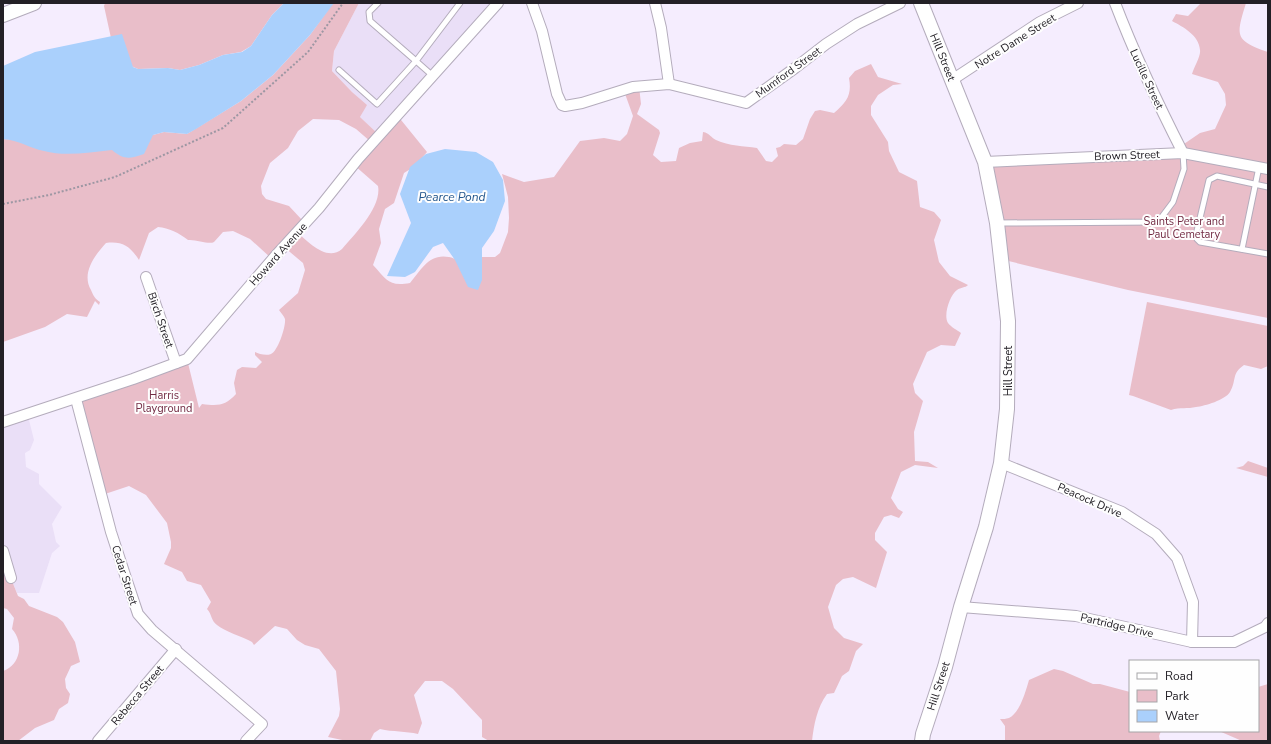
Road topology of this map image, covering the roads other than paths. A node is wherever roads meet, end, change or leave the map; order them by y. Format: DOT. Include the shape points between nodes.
graph roads {
  1 [pos="34,3"];
  2 [pos="378,3"];
  3 [pos="460,3"];
  4 [pos="498,3"];
  5 [pos="532,3"];
  6 [pos="655,3"];
  7 [pos="900,3"];
  8 [pos="921,3"];
  9 [pos="1078,3"];
  10 [pos="1116,3"];
  11 [pos="3,15"];
  12 [pos="416,61"];
  13 [pos="339,70"];
  14 [pos="433,76"];
  15 [pos="952,80"];
  16 [pos="669,84"];
  17 [pos="1183,153"];
  18 [pos="985,162"];
  19 [pos="1263,168"];
  20 [pos="1256,184"];
  21 [pos="1268,187"];
  22 [pos="997,223"];
  23 [pos="1242,249"];
  24 [pos="1268,254"];
  25 [pos="146,277"];
  26 [pos="176,363"];
  27 [pos="76,399"];
  28 [pos="3,422"];
  29 [pos="1001,463"];
  30 [pos="3,551"];
  31 [pos="11,578"];
  32 [pos="961,607"];
  33 [pos="1268,623"];
  34 [pos="1192,642"];
  35 [pos="176,648"];
  36 [pos="98,741"];
  37 [pos="246,741"];
  38 [pos="922,741"];
  1 -- 11 [label="street"];
  2 -- 12 [label="lane" via="369,12 370,21"];
  3 -- 12 [label="lane"];
  4 -- 14 [label="street, Howard Avenue"];
  5 -- 16 [label="street, Mumford Street" via="562,105 582,103 633,88"];
  6 -- 16 [label="street"];
  7 -- 16 [label="street, Mumford Street" via="857,24 826,44 746,103"];
  8 -- 15 [label="street, Hill Street"];
  9 -- 15 [label="street, Notre Dame Street" via="1040,22"];
  10 -- 17 [label="street, Lucille Street" via="1152,91"];
  12 -- 13 [label="lane" via="377,104"];
  12 -- 14 [label="lane"];
  14 -- 26 [label="street, Howard Avenue" via="358,159 319,208 276,254 187,359"];
  15 -- 18 [label="street, Hill Street"];
  17 -- 18 [label="street, Brown Street"];
  17 -- 19 [label="street, Brown Street"];
  17 -- 22 [label="lane" via="1184,169 1173,202 1158,222"];
  18 -- 22 [label="street, Hill Street"];
  19 -- 20 [label="lane"];
  20 -- 21 [label="lane"];
  20 -- 23 [label="lane"];
  20 -- 23 [label="lane" via="1217,176 1209,180 1196,235 1200,242"];
  22 -- 29 [label="street, Hill Street" via="1008,321 1008,410"];
  23 -- 24 [label="lane"];
  25 -- 26 [label="street, Birch Street"];
  26 -- 27 [label="street, Howard Avenue"];
  27 -- 28 [label="street, Howard Avenue"];
  27 -- 35 [label="street, Cedar Street" via="110,532 138,614 152,630"];
  29 -- 32 [label="street, Hill Street" via="986,527"];
  29 -- 34 [label="street, Peacock Drive" via="1122,512 1156,534 1177,558 1193,602"];
  30 -- 31 [label="street"];
  32 -- 34 [label="street, Partridge Drive" via="1076,616"];
  32 -- 38 [label="street, Hill Street"];
  33 -- 34 [label="street, Partridge Drive" via="1265,627 1234,642"];
  35 -- 36 [label="street, Rebecca Street"];
  35 -- 37 [label="street, Cedar Street" via="262,724"];
}
